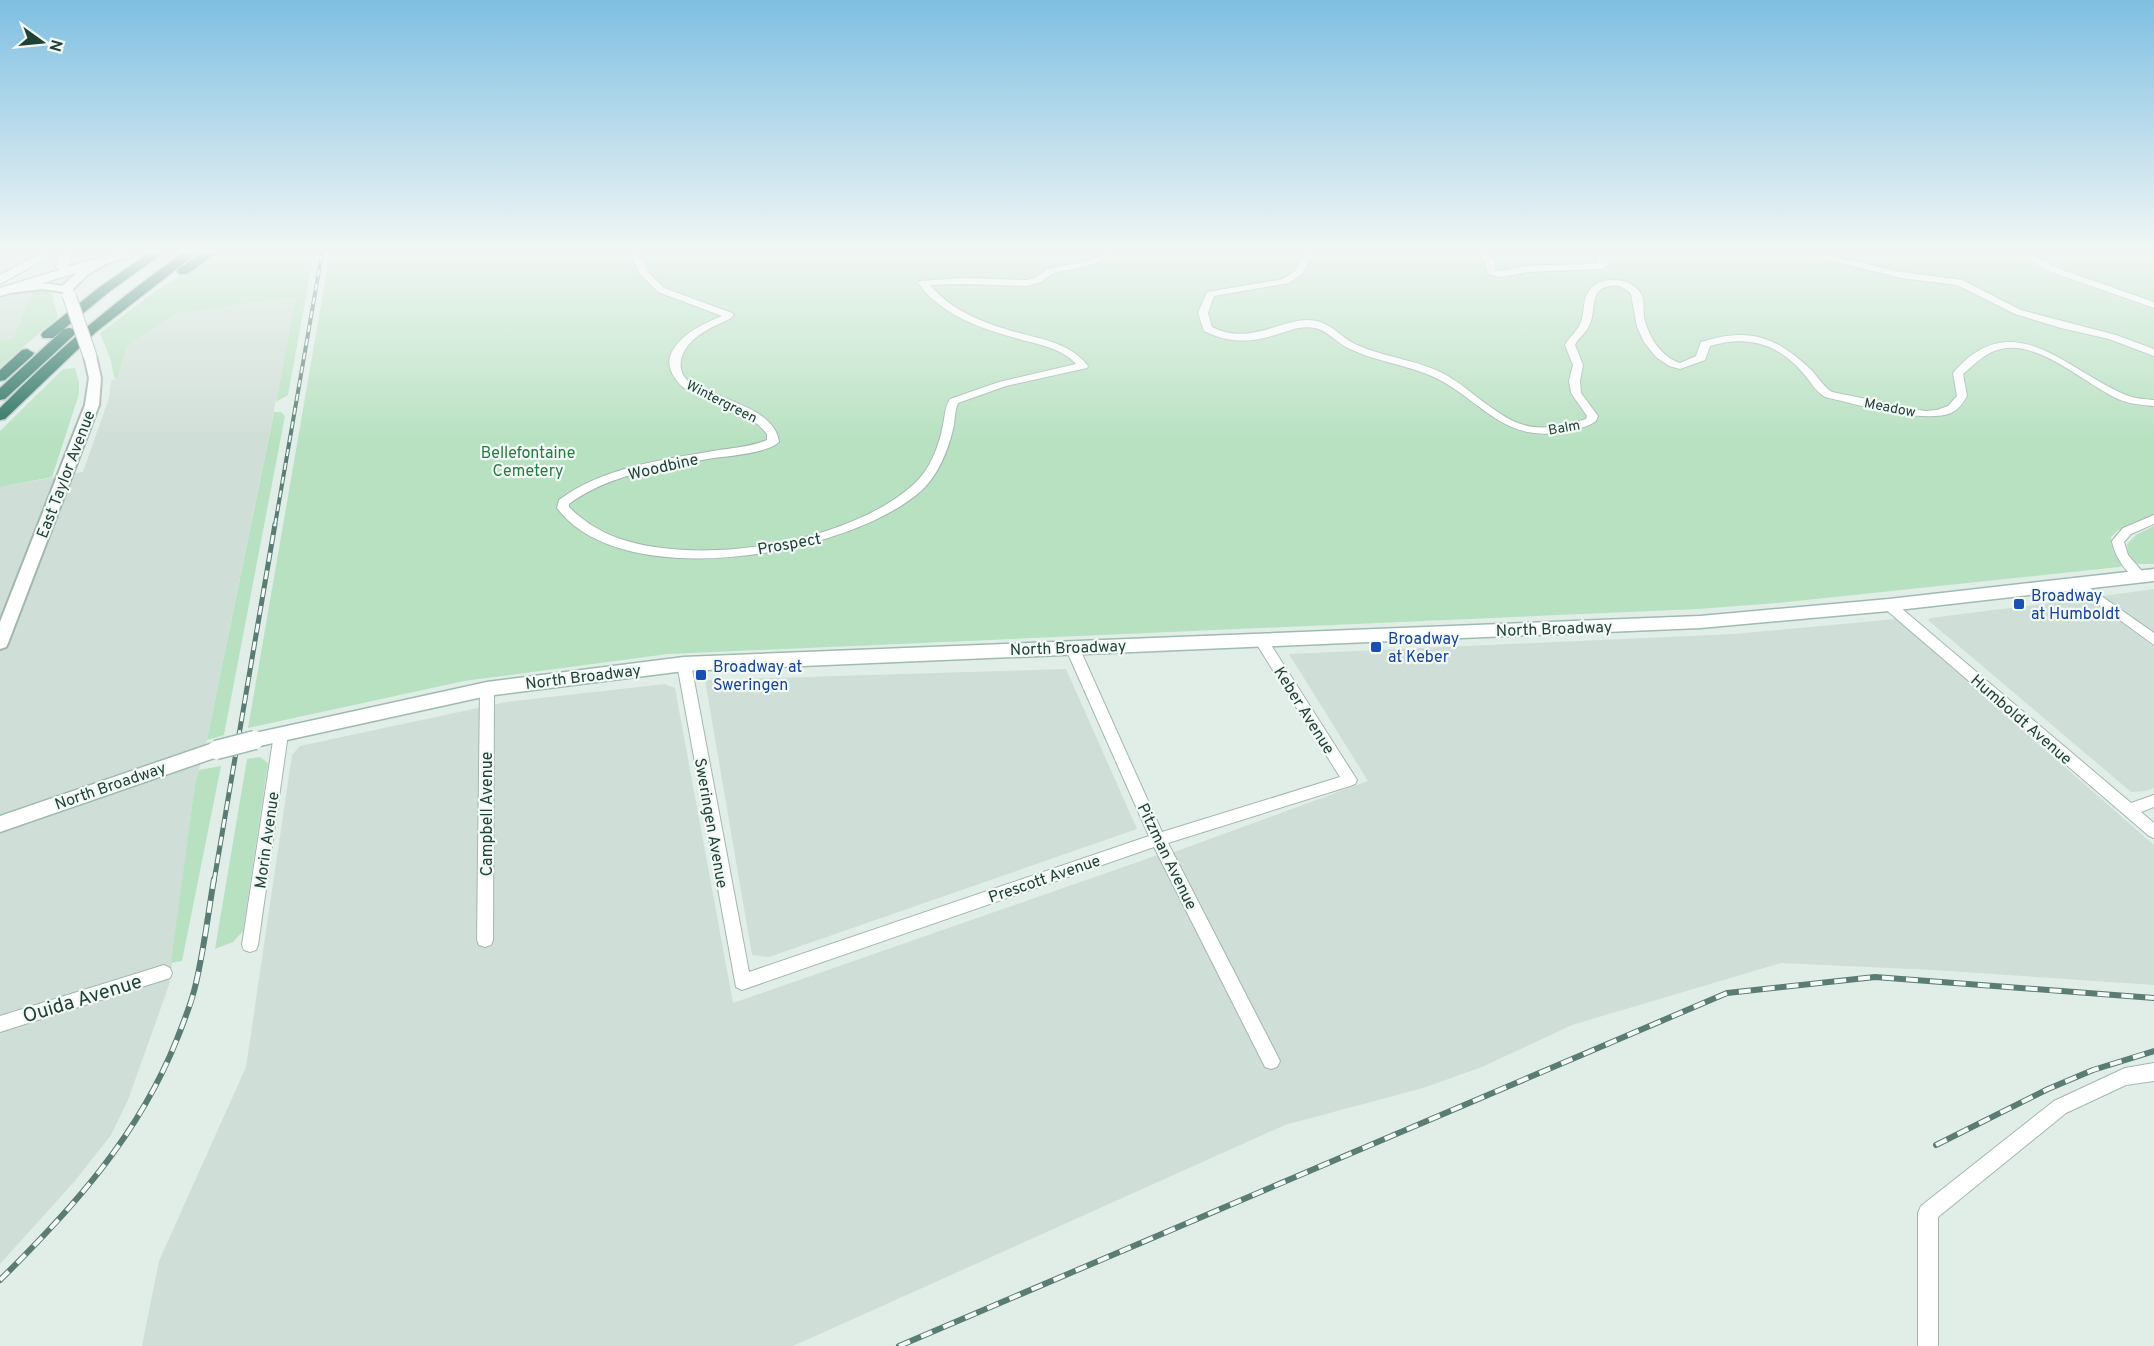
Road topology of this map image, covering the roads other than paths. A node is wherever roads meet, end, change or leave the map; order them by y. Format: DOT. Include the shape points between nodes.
graph roads {
  1 [pos="72,316"];
  2 [pos="76,316"];
  3 [pos="89,316"];
  4 [pos="108,316"];
  5 [pos="118,316"];
  6 [pos="728,316"];
  7 [pos="968,316"];
  8 [pos="1203,316"];
  9 [pos="1587,316"];
  10 [pos="1639,316"];
  11 [pos="2031,316"];
  12 [pos="1704,351"];
  13 [pos="2154,353"];
  14 [pos="54,362"];
  15 [pos="0,377"];
  16 [pos="0,396"];
  17 [pos="2154,403"];
  18 [pos="0,416"];
  19 [pos="773,442"];
  20 [pos="563,508"];
  21 [pos="2154,519"];
  22 [pos="2148,576"];
  23 [pos="2080,585"];
  24 [pos="1889,605"];
  25 [pos="1261,640"];
  26 [pos="2154,640"];
  27 [pos="0,643"];
  28 [pos="1072,647"];
  29 [pos="684,664"];
  30 [pos="487,689"];
  31 [pos="281,734"];
  32 [pos="1350,780"];
  33 [pos="2154,801"];
  34 [pos="2128,810"];
  35 [pos="0,824"];
  36 [pos="2154,832"];
  37 [pos="1158,839"];
  38 [pos="485,939"];
  39 [pos="250,945"];
  40 [pos="164,973"];
  41 [pos="742,982"];
  42 [pos="0,1024"];
  43 [pos="1271,1061"];
  44 [pos="2154,1072"];
  45 [pos="1928,1346"];
  1 -- 15 [label="highway"];
  2 -- 27 [label="street, East Taylor Avenue, bridge" via="95,378 92,405"];
  3 -- 16 [label="highway"];
  4 -- 14 [label="highway"];
  5 -- 14 [label="highway"];
  6 -- 19 [label="street, Wintergreen" via="689,338 674,359 674,370 688,386 762,421 772,430"];
  7 -- 20 [label="street, Prospect" via="999,330 1059,348 1083,366 1003,384 954,401 933,468 918,486 883,514 857,527 801,543 691,554 629,546 587,528"];
  8 -- 9 [label="street, Balm" via="1208,329 1224,337 1315,324 1353,347 1436,374 1512,425 1544,431 1581,425 1593,416 1574,390 1578,365 1570,349"];
  10 -- 12 [label="street, Balm" via="1646,335 1664,361 1685,365 1701,358"];
  11 -- 13 [label="street" via="2112,337"];
  12 -- 17 [label="street, Meadow" via="1705,344 1715,340 1759,337 1789,355 1807,371 1817,389 1829,395 1925,414 1941,413 1958,404 1962,396 1958,373 1980,351 2021,345 2058,358 2121,396"];
  14 -- 18 [label="highway"];
  19 -- 20 [label="street, Woodbine" via="663,464 603,481 571,495"];
  21 -- 22 [label="street" via="2127,531 2118,541 2124,557"];
  22 -- 23 [label="main road, North Broadway"];
  23 -- 24 [label="main road, North Broadway"];
  23 -- 26 [label="street"];
  24 -- 25 [label="main road, North Broadway" via="1700,622"];
  24 -- 34 [label="street, Humboldt Avenue"];
  25 -- 28 [label="main road, North Broadway"];
  25 -- 32 [label="street, Keber Avenue"];
  28 -- 29 [label="main road, North Broadway"];
  28 -- 37 [label="street, Pitzman Avenue"];
  29 -- 30 [label="main road, North Broadway"];
  29 -- 41 [label="street, Sweringen Avenue"];
  30 -- 31 [label="main road, North Broadway"];
  30 -- 38 [label="street, Campbell Avenue"];
  31 -- 35 [label="main road, North Broadway, bridge" via="160,767"];
  31 -- 39 [label="street, Morin Avenue"];
  32 -- 37 [label="street, Prescott Avenue"];
  33 -- 34 [label="street"];
  34 -- 36 [label="street, Humboldt Avenue"];
  37 -- 41 [label="street, Prescott Avenue"];
  37 -- 43 [label="street, Pitzman Avenue"];
  40 -- 42 [label="street, Ouida Avenue"];
  44 -- 45 [label="street" via="2125,1077 2060,1107 1928,1213"];
}
